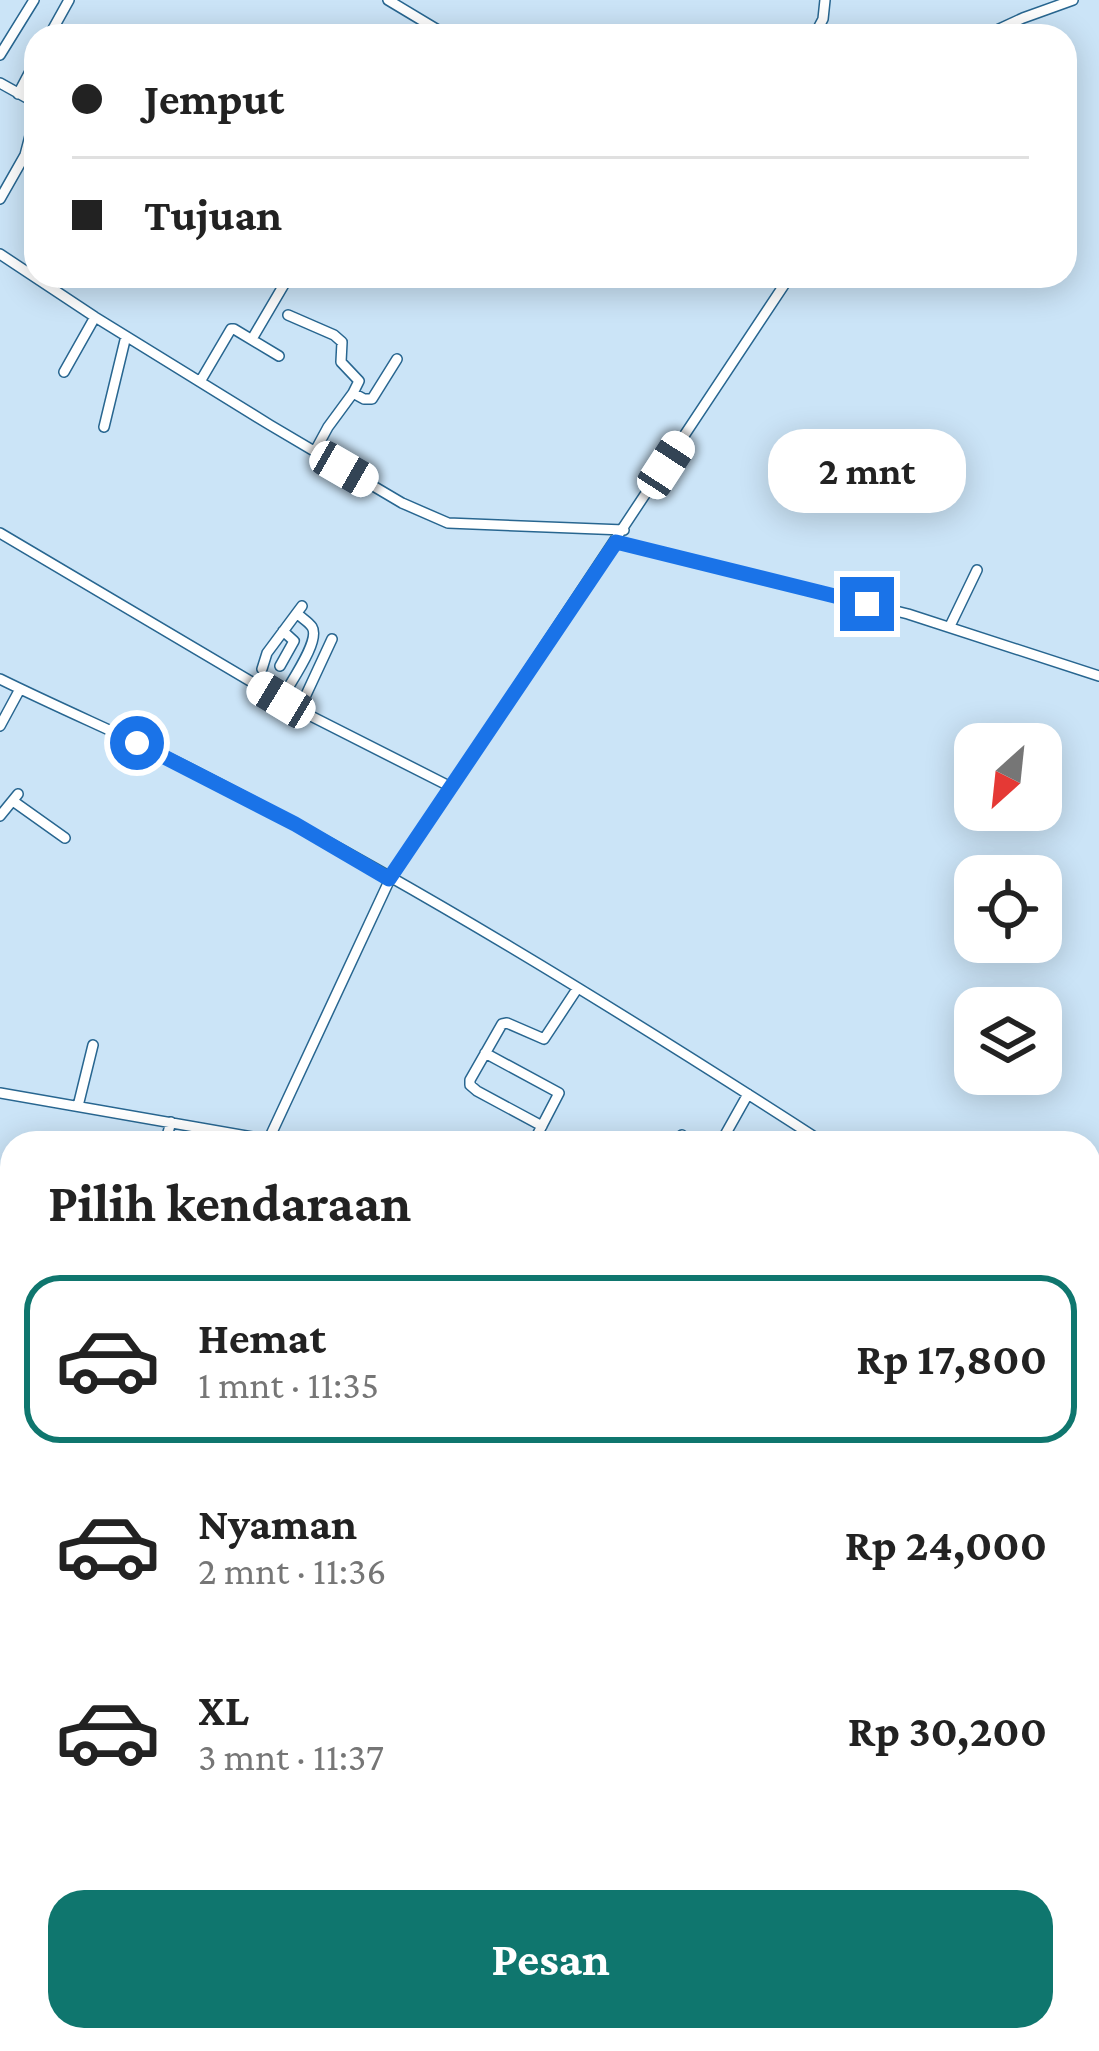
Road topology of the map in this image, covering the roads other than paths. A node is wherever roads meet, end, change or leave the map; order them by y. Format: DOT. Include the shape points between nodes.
graph roads {
  1 [pos="34,0"];
  2 [pos="388,0"];
  3 [pos="1073,0"];
  4 [pos="427,23"];
  5 [pos="1010,24"];
  6 [pos="0,55"];
  7 [pos="0,83"];
  8 [pos="24,83"];
  9 [pos="17,94"];
  10 [pos="24,97"];
  11 [pos="24,157"];
  12 [pos="0,199"];
  13 [pos="52,288"];
  14 [pos="282,288"];
  15 [pos="782,288"];
  16 [pos="288,315"];
  17 [pos="95,316"];
  18 [pos="126,336"];
  19 [pos="252,339"];
  20 [pos="280,356"];
  21 [pos="397,358"];
  22 [pos="64,372"];
  23 [pos="201,380"];
  24 [pos="353,394"];
  25 [pos="278,411"];
  26 [pos="270,425"];
  27 [pos="104,427"];
  28 [pos="315,452"];
  29 [pos="623,530"];
  30 [pos="0,533"];
  31 [pos="616,542"];
  32 [pos="976,570"];
  33 [pos="950,626"];
  34 [pos="283,631"];
  35 [pos="332,639"];
  36 [pos="280,666"];
  37 [pos="262,669"];
  38 [pos="1099,676"];
  39 [pos="0,679"];
  40 [pos="20,689"];
  41 [pos="281,700"];
  42 [pos="299,710"];
  43 [pos="0,726"];
  44 [pos="449,786"];
  45 [pos="0,816"];
  46 [pos="65,838"];
  47 [pos="389,879"];
  48 [pos="577,989"];
  49 [pos="93,1046"];
  50 [pos="485,1053"];
  51 [pos="0,1094"];
  52 [pos="748,1094"];
  53 [pos="78,1106"];
  54 [pos="171,1122"];
  55 [pos="542,1126"];
  56 [pos="168,1131"];
  57 [pos="216,1131"];
  58 [pos="272,1131"];
  59 [pos="539,1131"];
  60 [pos="726,1131"];
  61 [pos="805,1131"];
  1 -- 6 [label="street"];
  2 -- 4 [label="street"];
  3 -- 5 [label="street"];
  7 -- 9 [label="street"];
  8 -- 9 [label="street"];
  9 -- 10 [label="street"];
  11 -- 12 [label="street"];
  13 -- 17 [label="street"];
  14 -- 19 [label="street"];
  15 -- 29 [label="street"];
  16 -- 24 [label="street" via="342,342 343,367 359,381"];
  17 -- 18 [label="street"];
  17 -- 22 [label="street"];
  18 -- 23 [label="street"];
  18 -- 27 [label="street"];
  19 -- 20 [label="street"];
  19 -- 23 [label="street" via="231,329"];
  21 -- 24 [label="street" via="372,399"];
  23 -- 26 [label="street"];
  24 -- 28 [label="street"];
  25 -- 26 [label="street"];
  26 -- 28 [label="street"];
  28 -- 29 [label="street" via="448,524"];
  29 -- 31 [label="street"];
  30 -- 41 [label="street"];
  31 -- 33 [label="street"];
  31 -- 44 [label="street"];
  32 -- 33 [label="street"];
  33 -- 38 [label="street"];
  34 -- 36 [label="street" via="294,641"];
  34 -- 37 [label="street"];
  34 -- 41 [label="street" via="299,609 315,634"];
  35 -- 42 [label="street"];
  39 -- 40 [label="street"];
  40 -- 43 [label="street"];
  40 -- 47 [label="street" via="187,767"];
  41 -- 42 [label="street"];
  42 -- 44 [label="street"];
  44 -- 47 [label="street"];
  45 -- 46 [label="street" via="15,798"];
  47 -- 48 [label="street"];
  47 -- 58 [label="street"];
  48 -- 50 [label="street" via="547,1037 504,1023"];
  48 -- 52 [label="street"];
  49 -- 53 [label="street"];
  50 -- 55 [label="street" via="472,1089"];
  50 -- 55 [label="street" via="558,1091"];
  51 -- 53 [label="street"];
  52 -- 60 [label="street"];
  52 -- 61 [label="street"];
  53 -- 54 [label="street"];
  54 -- 56 [label="street"];
  54 -- 57 [label="street"];
  55 -- 59 [label="street"];
}
